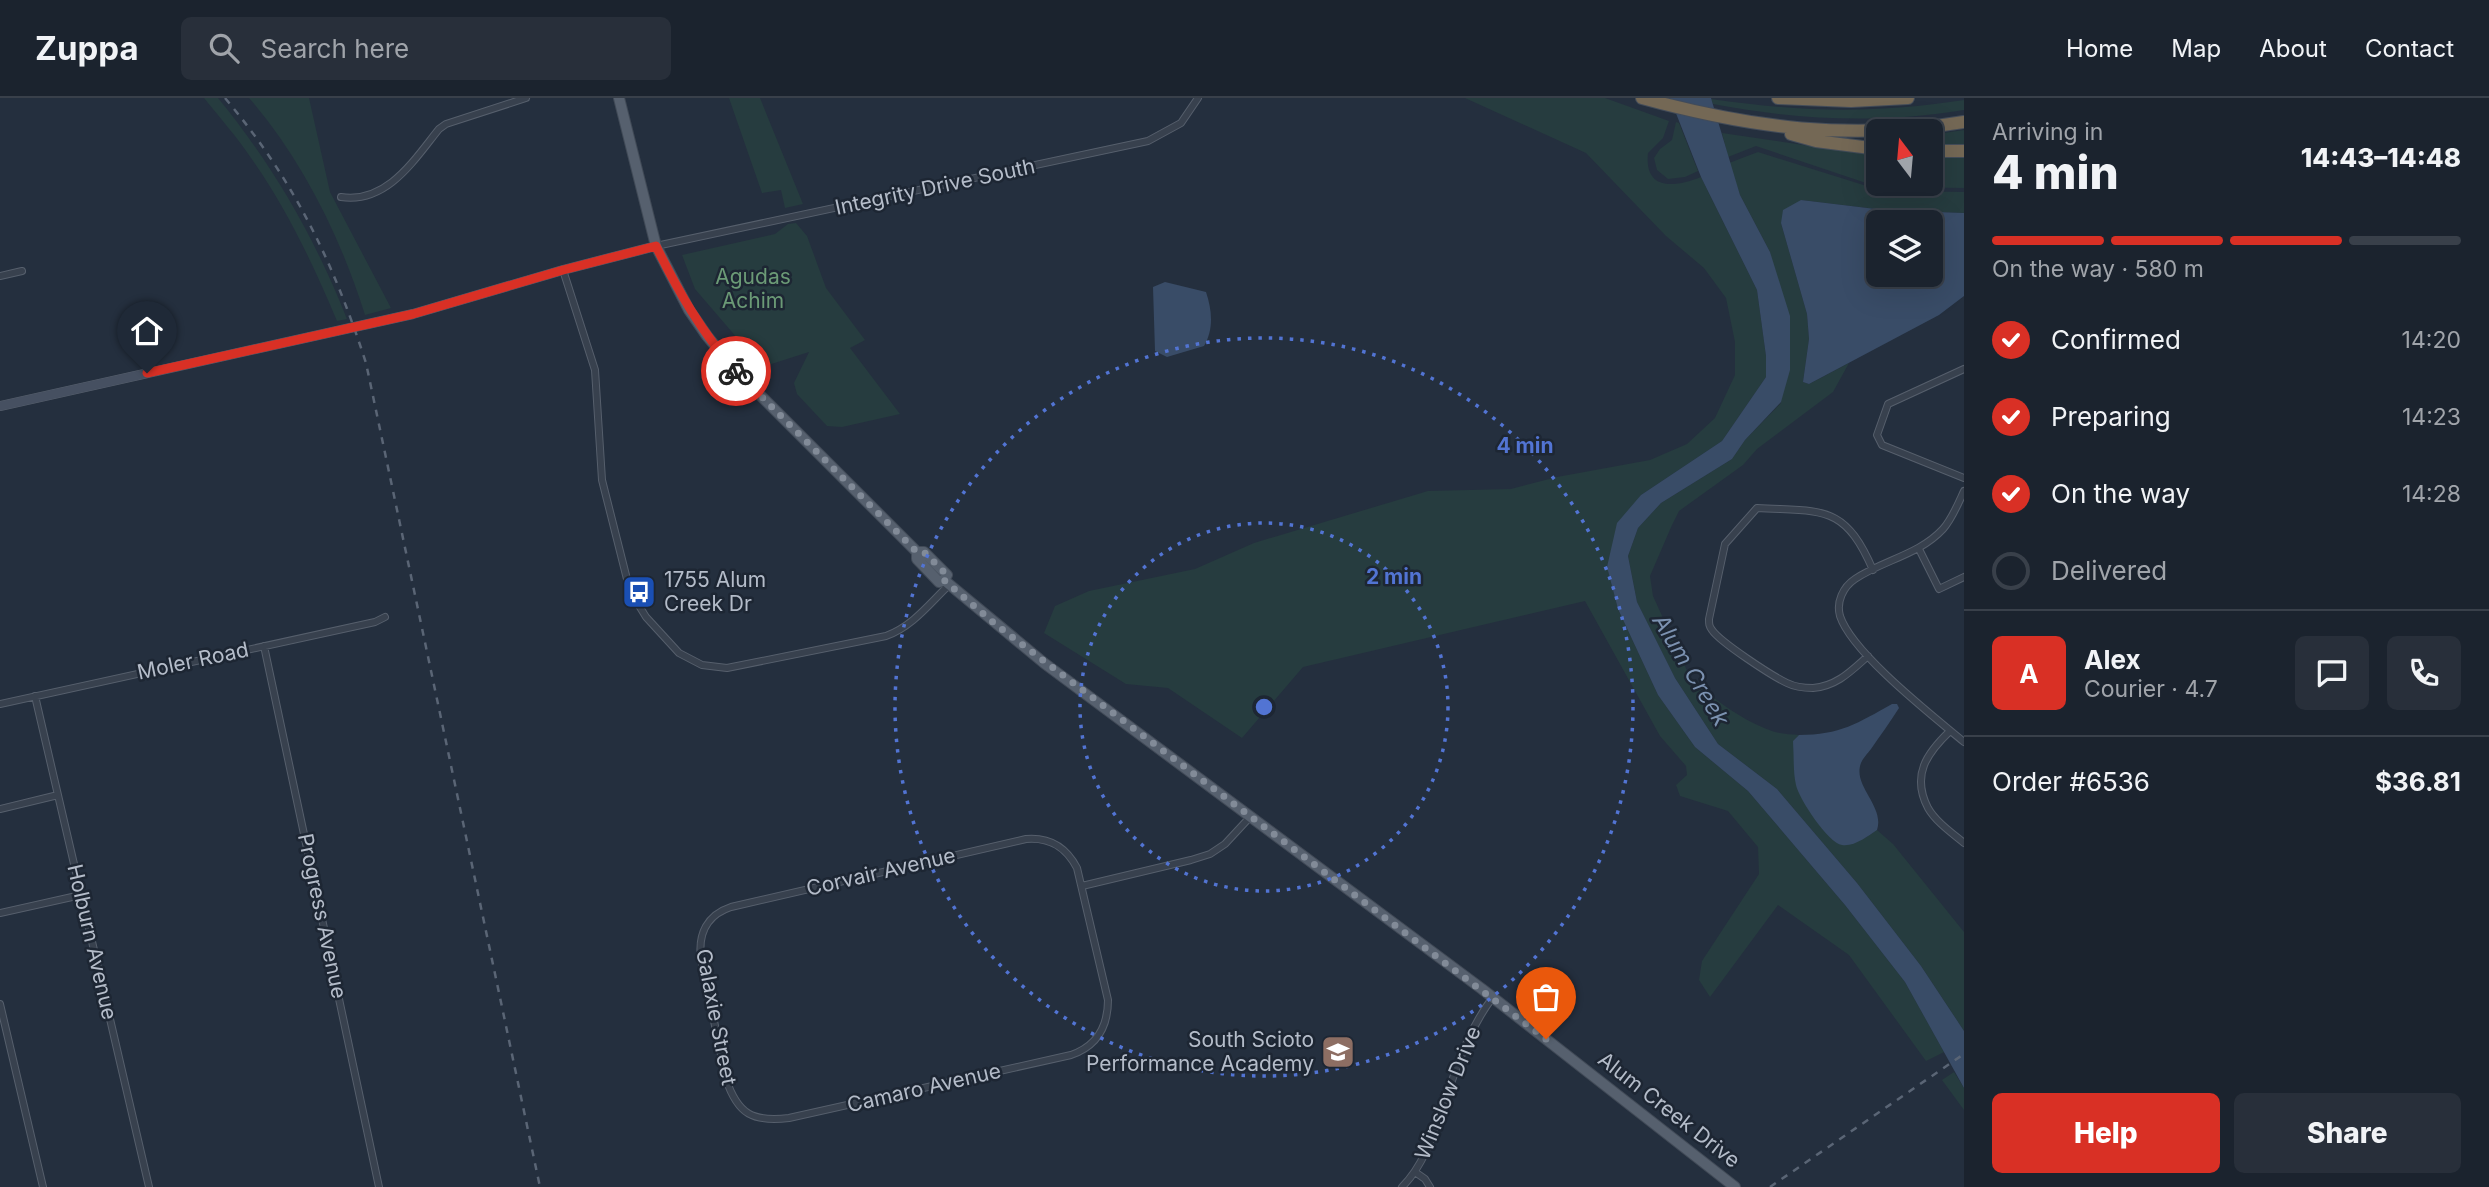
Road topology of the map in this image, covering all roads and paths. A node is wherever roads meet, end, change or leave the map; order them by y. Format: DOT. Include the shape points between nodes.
graph roads {
  1 [pos="526,98"];
  2 [pos="619,98"];
  3 [pos="1198,98"];
  4 [pos="1642,98"];
  5 [pos="1778,98"];
  6 [pos="1908,98"];
  7 [pos="1964,121"];
  8 [pos="1756,125"];
  9 [pos="1866,147"];
  10 [pos="1943,150"];
  11 [pos="1964,151"];
  12 [pos="341,197"];
  13 [pos="656,246"];
  14 [pos="563,270"];
  15 [pos="22,271"];
  16 [pos="0,276"];
  17 [pos="1964,369"];
  18 [pos="0,406"];
  19 [pos="1964,478"];
  20 [pos="1964,491"];
  21 [pos="1919,549"];
  22 [pos="1873,570"];
  23 [pos="1964,577"];
  24 [pos="947,583"];
  25 [pos="385,617"];
  26 [pos="264,646"];
  27 [pos="1868,656"];
  28 [pos="35,696"];
  29 [pos="0,704"];
  30 [pos="1950,730"];
  31 [pos="1964,742"];
  32 [pos="58,795"];
  33 [pos="0,809"];
  34 [pos="1251,816"];
  35 [pos="1964,843"];
  36 [pos="1082,886"];
  37 [pos="81,895"];
  38 [pos="0,913"];
  39 [pos="710,920"];
  40 [pos="1493,997"];
  41 [pos="0,1004"];
  42 [pos="745,1112"];
  43 [pos="1415,1172"];
  44 [pos="43,1187"];
  45 [pos="149,1187"];
  46 [pos="379,1187"];
  47 [pos="1402,1187"];
  48 [pos="1430,1187"];
  49 [pos="1735,1187"];
  1 -- 12 [label="street" via="446,124 389,187 369,195"];
  2 -- 13 [label="main road, Alum Creek Drive"];
  3 -- 13 [label="street, Integrity Drive South" via="1181,123 1148,141"];
  4 -- 8 [label="highway"];
  5 -- 6 [label="highway"];
  7 -- 8 [label="highway" via="1853,131"];
  8 -- 9 [label="highway" via="1816,141"];
  10 -- 11 [label="highway"];
  13 -- 14 [label="main road"];
  13 -- 24 [label="main road, Alum Creek Drive" via="689,310 727,361 917,552 917,559 939,582"];
  14 -- 18 [label="main road" via="413,314"];
  14 -- 24 [label="street" via="595,370 602,480 623,568 639,608 679,653 702,665 727,668 886,636 922,614"];
  15 -- 16 [label="street"];
  17 -- 19 [label="street" via="1888,404 1877,435 1882,445"];
  20 -- 21 [label="street" via="1943,530"];
  21 -- 22 [label="street"];
  21 -- 23 [label="street" via="1939,589"];
  22 -- 27 [label="street" via="1849,584 1839,600 1842,621"];
  22 -- 27 [label="street" via="1854,534 1827,513 1757,508 1725,544 1709,620 1722,639 1795,686 1815,688 1840,681"];
  24 -- 34 [label="main road, Alum Creek Drive" via="1044,663"];
  25 -- 26 [label="street, Moler Road"];
  26 -- 28 [label="street, Moler Road"];
  26 -- 46 [label="street, Progress Avenue"];
  27 -- 30 [label="street"];
  28 -- 29 [label="street, Moler Road"];
  28 -- 32 [label="street, Holburn Avenue"];
  30 -- 31 [label="street"];
  30 -- 35 [label="street" via="1926,757 1923,786 1928,808"];
  32 -- 33 [label="street"];
  32 -- 37 [label="street, Holburn Avenue"];
  34 -- 36 [label="street" via="1210,854"];
  34 -- 40 [label="main road, Alum Creek Drive"];
  36 -- 39 [label="street, Corvair Avenue" via="1068,853 1055,843 1033,838 731,907"];
  36 -- 42 [label="street, Camaro Avenue" via="1108,1000 1107,1020 1086,1048 797,1116 766,1120"];
  37 -- 38 [label="street"];
  37 -- 45 [label="street, Holburn Avenue"];
  39 -- 42 [label="street, Galaxie Street" via="701,938 701,958 726,1079 732,1097"];
  40 -- 43 [label="street, Winslow Drive" via="1476,1020"];
  40 -- 49 [label="main road, Alum Creek Drive"];
  41 -- 44 [label="street"];
  43 -- 47 [label="street, Winslow Drive"];
  43 -- 48 [label="street"];
}
